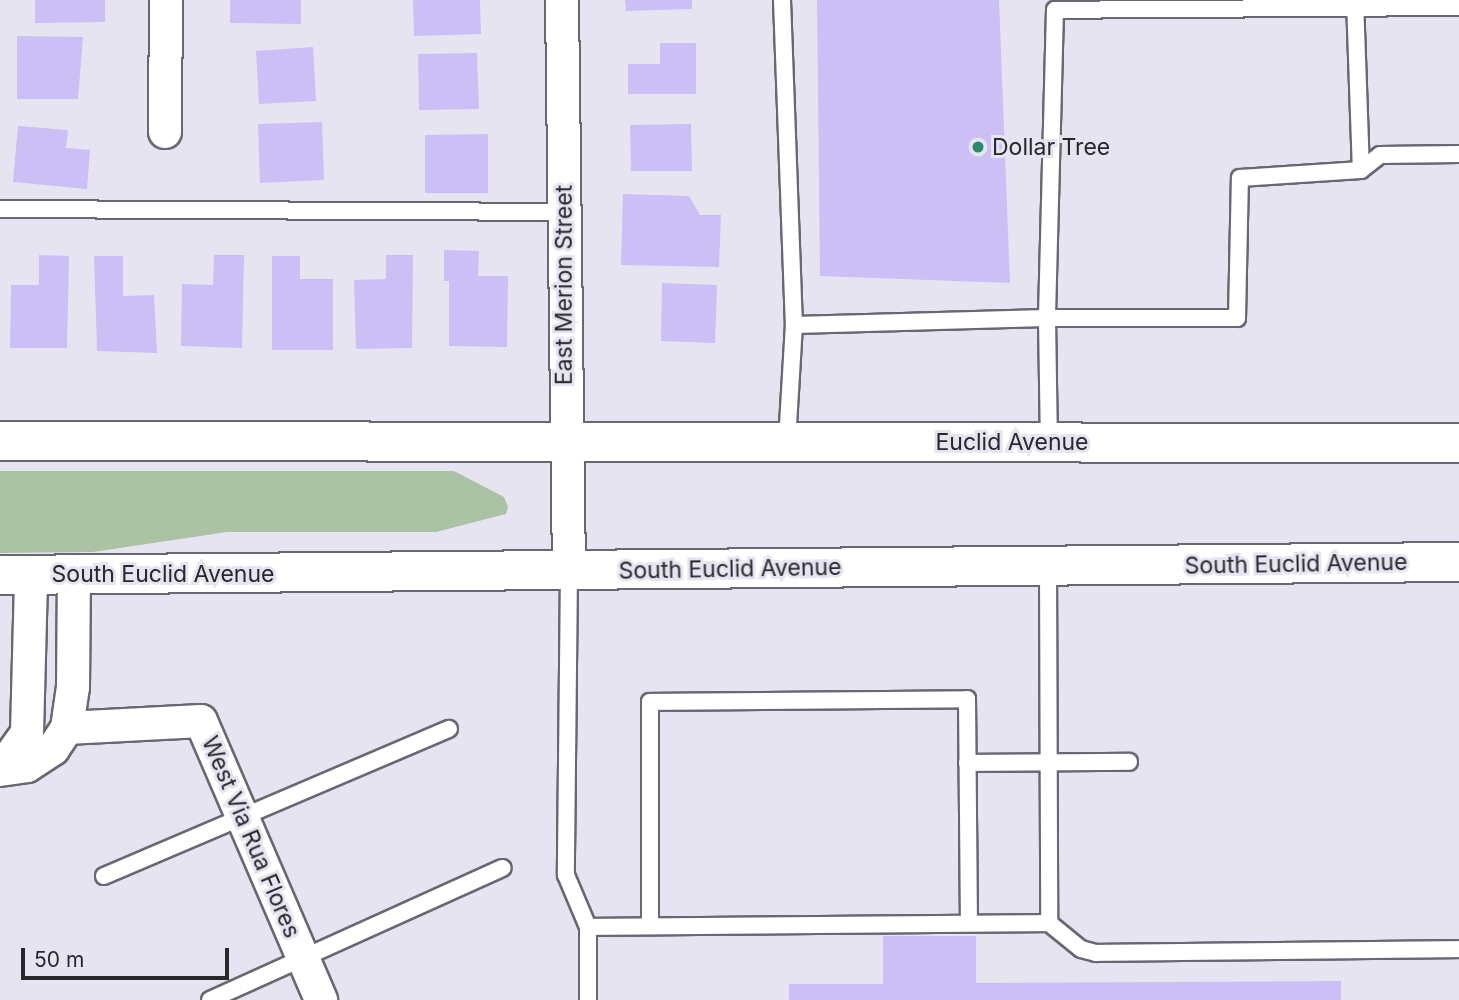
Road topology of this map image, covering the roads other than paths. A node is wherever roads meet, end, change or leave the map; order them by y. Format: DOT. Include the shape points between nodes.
graph roads {
  1 [pos="166,0"];
  2 [pos="562,0"];
  3 [pos="782,0"];
  4 [pos="1355,4"];
  5 [pos="1055,5"];
  6 [pos="1459,7"];
  7 [pos="165,132"];
  8 [pos="1459,154"];
  9 [pos="1361,170"];
  10 [pos="0,209"];
  11 [pos="564,212"];
  12 [pos="1047,318"];
  13 [pos="794,325"];
  14 [pos="0,442"];
  15 [pos="565,442"];
  16 [pos="787,442"];
  17 [pos="1049,442"];
  18 [pos="1459,443"];
  19 [pos="1459,562"];
  20 [pos="1048,566"];
  21 [pos="569,571"];
  22 [pos="16,575"];
  23 [pos="74,575"];
  24 [pos="67,728"];
  25 [pos="449,729"];
  26 [pos="1048,762"];
  27 [pos="1129,762"];
  28 [pos="967,763"];
  29 [pos="0,770"];
  30 [pos="243,819"];
  31 [pos="503,868"];
  32 [pos="104,876"];
  33 [pos="969,923"];
  34 [pos="1049,923"];
  35 [pos="650,926"];
  36 [pos="588,927"];
  37 [pos="1459,949"];
  38 [pos="304,961"];
  39 [pos="210,1000"];
  40 [pos="321,1000"];
  41 [pos="588,1000"];
  1 -- 7 [label="street"];
  2 -- 11 [label="street, East Merion Street"];
  3 -- 13 [label="lane"];
  4 -- 5 [label="lane"];
  4 -- 6 [label="lane"];
  4 -- 9 [label="lane"];
  5 -- 12 [label="lane"];
  8 -- 9 [label="lane" via="1380,155"];
  9 -- 12 [label="lane" via="1240,178 1237,318"];
  10 -- 11 [label="lane"];
  11 -- 15 [label="street, East Merion Street"];
  12 -- 13 [label="lane"];
  12 -- 17 [label="lane"];
  13 -- 16 [label="lane"];
  14 -- 15 [label="main road"];
  15 -- 16 [label="main road, Euclid Avenue"];
  15 -- 21 [label="street, East Merion Street"];
  16 -- 17 [label="main road, Euclid Avenue"];
  17 -- 18 [label="main road, Euclid Avenue"];
  19 -- 20 [label="main road, South Euclid Avenue"];
  20 -- 21 [label="main road, South Euclid Avenue"];
  20 -- 26 [label="lane"];
  21 -- 23 [label="main road, South Euclid Avenue"];
  21 -- 36 [label="lane" via="566,875"];
  22 -- 23 [label="main road, South Euclid Avenue"];
  22 -- 29 [label="street" via="27,733"];
  23 -- 24 [label="street" via="73,687"];
  24 -- 29 [label="street" via="53,749 27,766"];
  24 -- 30 [label="street, West Via Rua Flores" via="201,721"];
  25 -- 30 [label="lane"];
  26 -- 27 [label="lane"];
  26 -- 28 [label="lane"];
  26 -- 34 [label="lane"];
  28 -- 33 [label="lane"];
  28 -- 35 [label="lane" via="967,699 650,702"];
  30 -- 32 [label="lane"];
  30 -- 38 [label="street, West Via Rua Flores"];
  31 -- 38 [label="lane"];
  33 -- 34 [label="lane"];
  33 -- 35 [label="lane"];
  34 -- 37 [label="lane" via="1081,949 1096,953"];
  35 -- 36 [label="lane"];
  36 -- 41 [label="lane"];
  38 -- 39 [label="lane"];
  38 -- 40 [label="street, West Via Rua Flores"];
}
